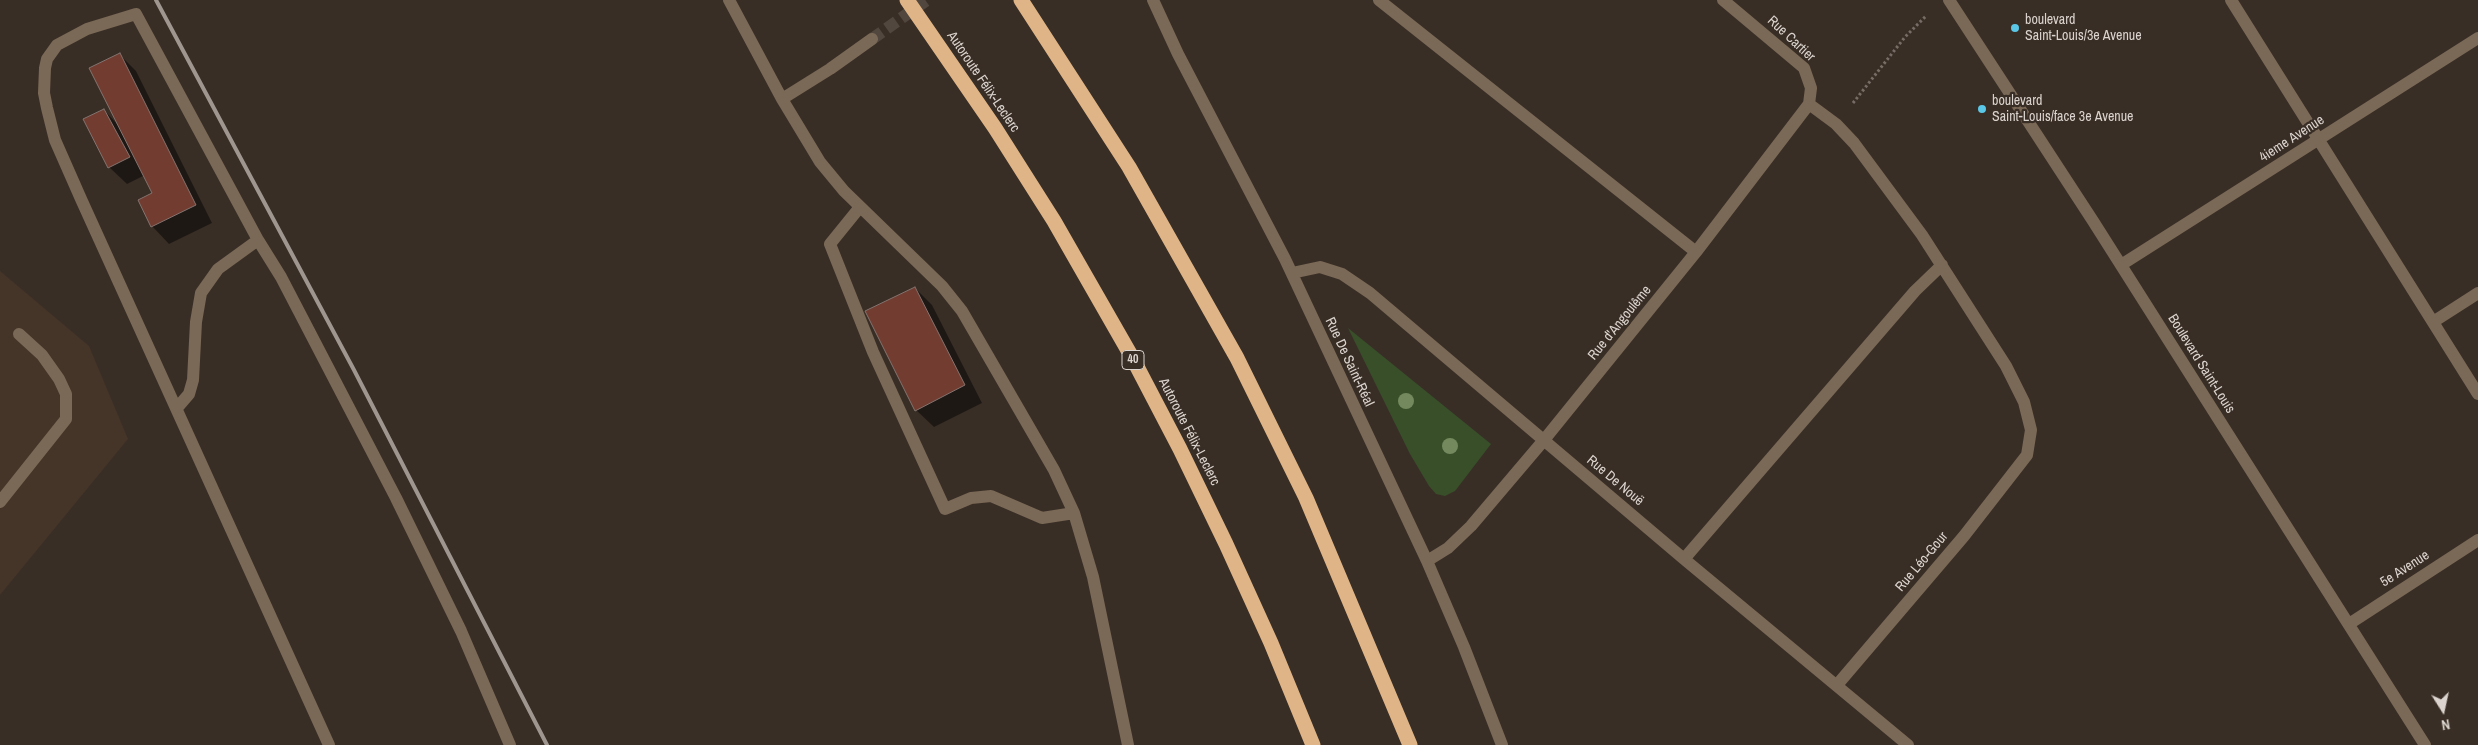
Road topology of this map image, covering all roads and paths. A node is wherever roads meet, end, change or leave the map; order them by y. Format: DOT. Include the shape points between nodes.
graph roads {
  1 [pos="729,0"];
  2 [pos="907,0"];
  3 [pos="1021,0"];
  4 [pos="1152,0"];
  5 [pos="1379,0"];
  6 [pos="1723,0"];
  7 [pos="1949,0"];
  8 [pos="2231,0"];
  9 [pos="1929,13"];
  10 [pos="2478,38"];
  11 [pos="872,39"];
  12 [pos="782,99"];
  13 [pos="1809,104"];
  14 [pos="1850,106"];
  15 [pos="2319,139"];
  16 [pos="860,207"];
  17 [pos="258,240"];
  18 [pos="1696,252"];
  19 [pos="1942,265"];
  20 [pos="2121,265"];
  21 [pos="1292,273"];
  22 [pos="2478,293"];
  23 [pos="2433,322"];
  24 [pos="18,334"];
  25 [pos="2478,394"];
  26 [pos="177,408"];
  27 [pos="1544,440"];
  28 [pos="0,502"];
  29 [pos="1074,513"];
  30 [pos="2478,540"];
  31 [pos="1684,559"];
  32 [pos="1426,561"];
  33 [pos="2349,624"];
  34 [pos="1837,685"];
  35 [pos="329,745"];
  36 [pos="510,745"];
  37 [pos="1128,745"];
  38 [pos="1313,745"];
  39 [pos="1410,745"];
  40 [pos="1502,745"];
  41 [pos="1908,745"];
  42 [pos="2425,745"];
  1 -- 12 [label="street"];
  2 -- 38 [label="highway, Autoroute Félix-Leclerc / 40" via="1054,221 1133,359 1226,544"];
  3 -- 39 [label="highway" via="1129,167 1237,358 1306,498"];
  4 -- 21 [label="street, Rue De Saint-Réal"];
  5 -- 18 [label="street"];
  6 -- 13 [label="street, Rue Cartier" via="1804,68 1810,85"];
  7 -- 20 [label="street, Boulevard Saint-Louis"];
  8 -- 15 [label="street"];
  9 -- 14 [label="path" via="1905,37"];
  10 -- 15 [label="street, 4ieme Avenue"];
  11 -- 12 [label="street"];
  12 -- 16 [label="street" via="820,162"];
  13 -- 18 [label="street, Rue d'Angoulême"];
  13 -- 19 [label="street" via="1836,124 1866,157"];
  15 -- 20 [label="street, 4ieme Avenue"];
  15 -- 23 [label="street"];
  16 -- 29 [label="street" via="929,272 962,311 1050,462"];
  16 -- 29 [label="street" via="830,244 869,344 945,509 971,498 991,496 1042,518"];
  17 -- 26 [label="street" via="218,269 201,293 196,322 194,380 189,394"];
  17 -- 26 [label="street" via="136,14 87,29 57,46 47,59 43,80 56,140"];
  17 -- 36 [label="street" via="281,277 396,498 461,631"];
  18 -- 27 [label="street, Rue d'Angoulême"];
  19 -- 31 [label="street" via="1915,291"];
  19 -- 34 [label="street, Rue Léo-Gour" via="2021,394 2031,430 2027,455 1964,536"];
  20 -- 33 [label="street, Boulevard Saint-Louis"];
  21 -- 27 [label="street, Rue De Nouë" via="1320,267 1342,274"];
  21 -- 32 [label="street, Rue De Saint-Réal"];
  22 -- 23 [label="street"];
  23 -- 25 [label="street"];
  24 -- 28 [label="street" via="42,355 59,379 66,394 66,419"];
  26 -- 35 [label="street"];
  27 -- 31 [label="street, Rue De Nouë"];
  27 -- 32 [label="street, Rue d'Angoulême" via="1465,532 1448,548"];
  29 -- 37 [label="street" via="1104,621"];
  30 -- 33 [label="street, 5e Avenue"];
  31 -- 34 [label="street, Rue De Nouë"];
  32 -- 40 [label="street, Rue De Saint-Réal"];
  33 -- 42 [label="street, Boulevard Saint-Louis"];
  34 -- 41 [label="street, Rue De Nouë"];
}
